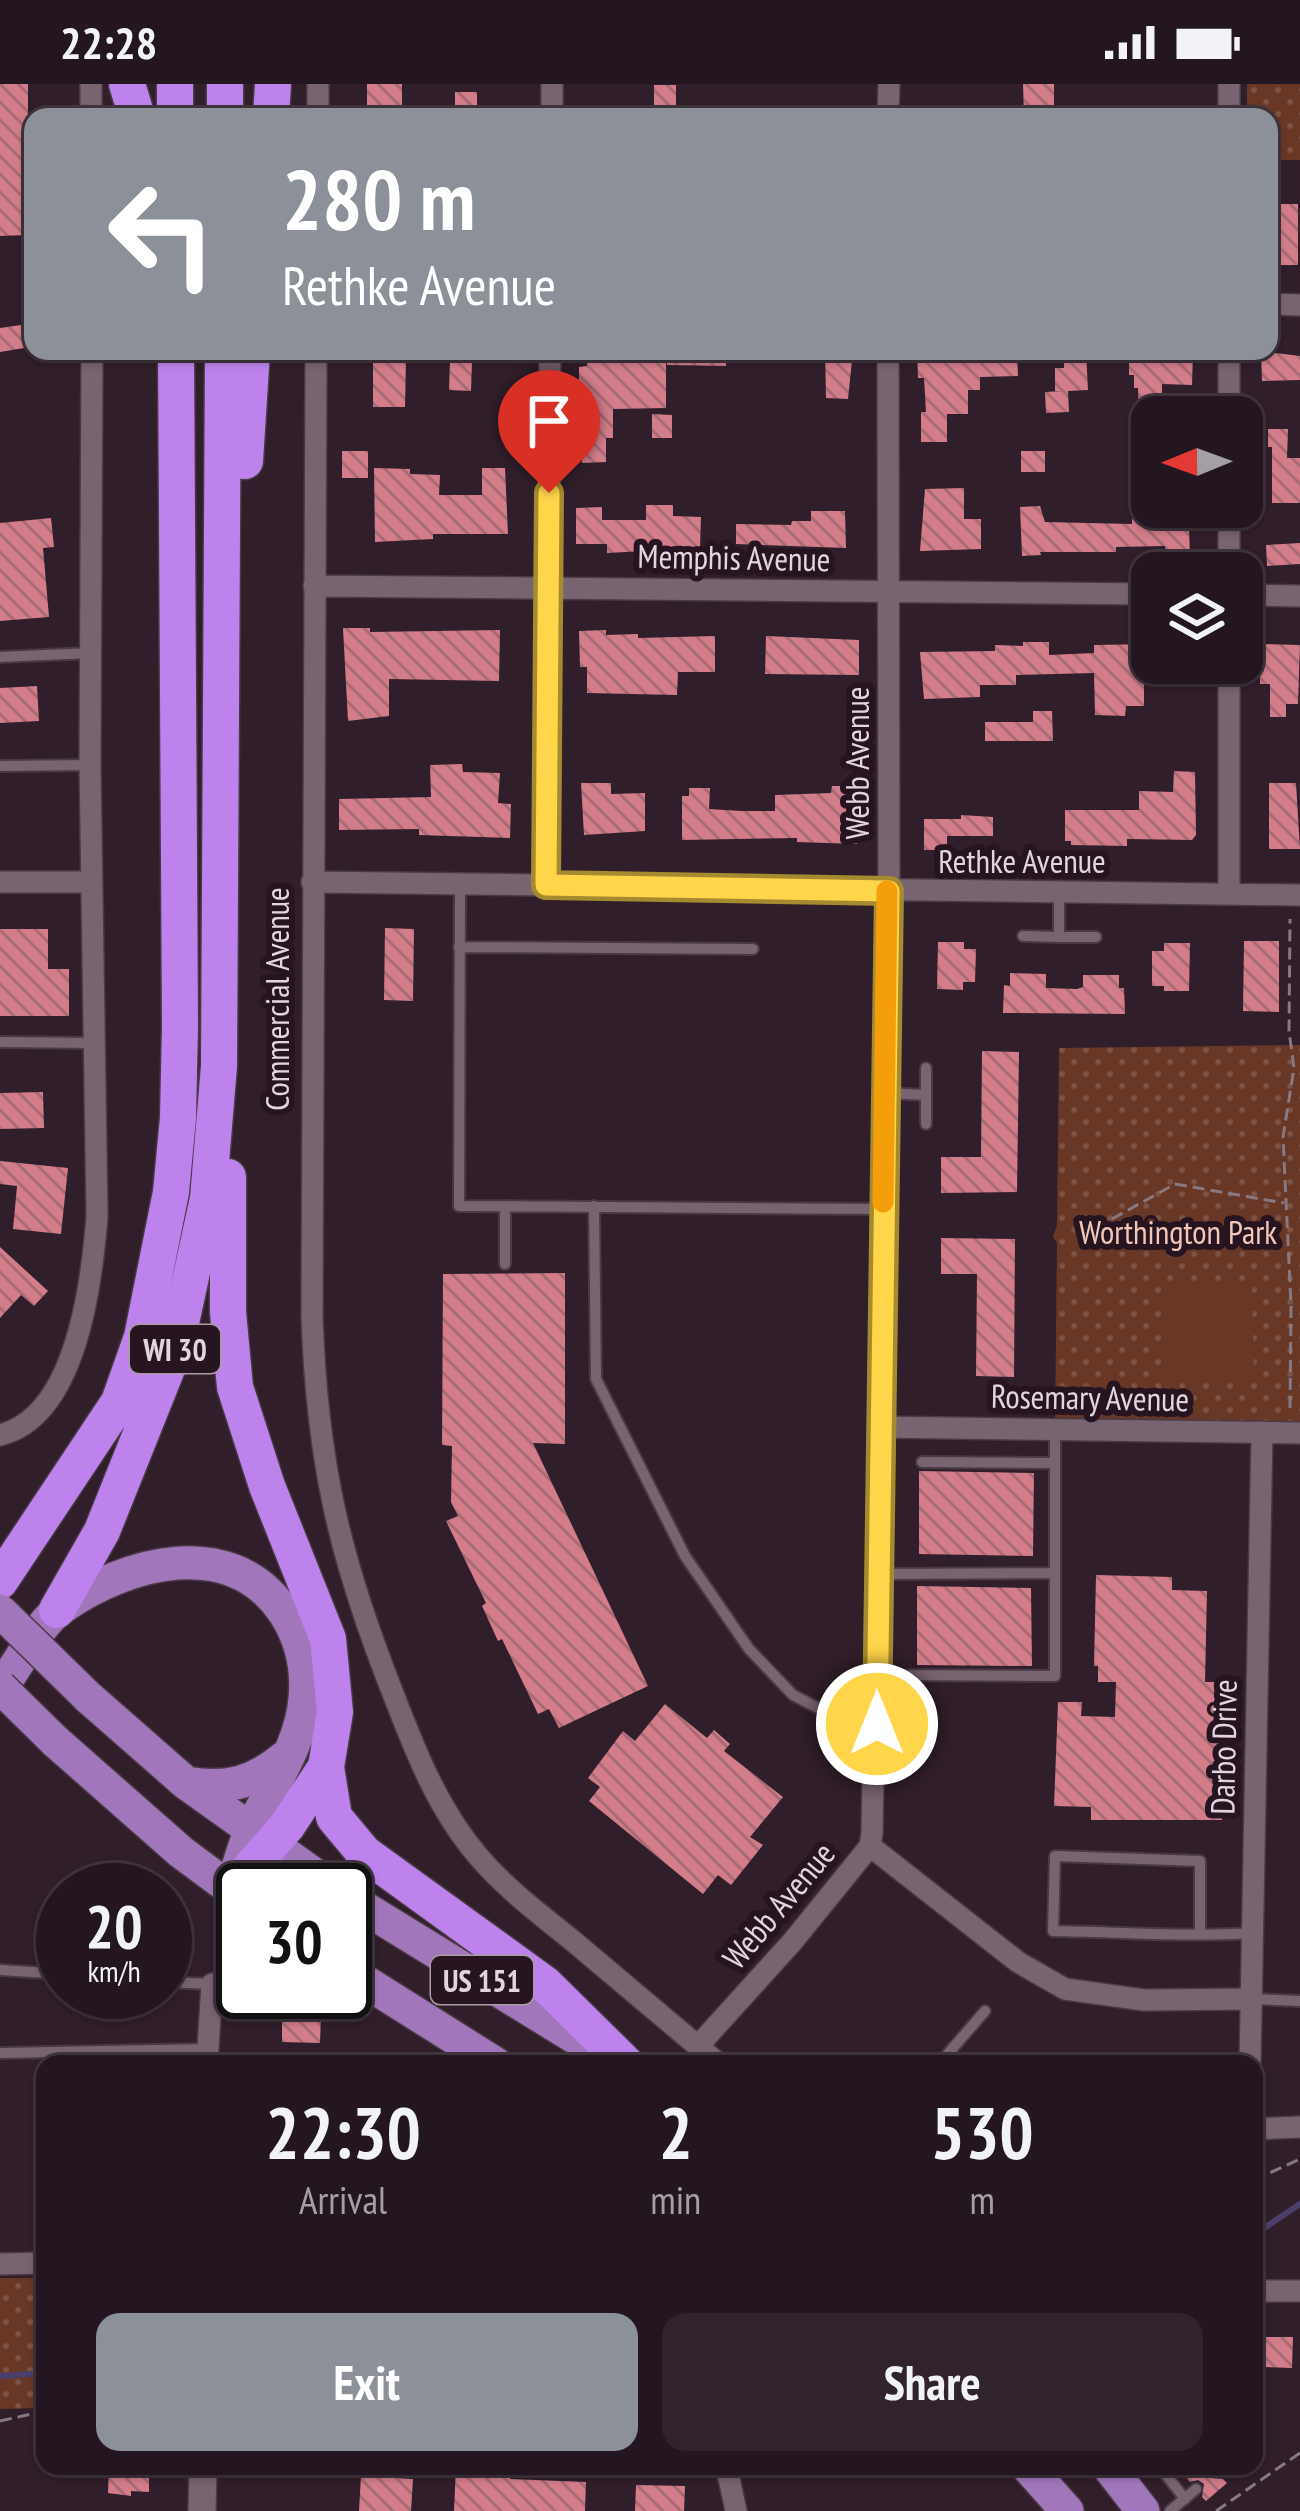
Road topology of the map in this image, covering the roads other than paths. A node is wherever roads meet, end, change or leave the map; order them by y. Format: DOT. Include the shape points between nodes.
graph roads {
  1 [pos="92,360"];
  2 [pos="152,360"];
  3 [pos="176,360"];
  4 [pos="223,360"];
  5 [pos="251,360"];
  6 [pos="316,360"];
  7 [pos="550,360"];
  8 [pos="888,360"];
  9 [pos="1229,360"];
  10 [pos="1229,396"];
  11 [pos="223,539"];
  12 [pos="314,586"];
  13 [pos="548,588"];
  14 [pos="889,592"];
  15 [pos="1131,594"];
  16 [pos="1263,595"];
  17 [pos="1300,596"];
  18 [pos="91,653"];
  19 [pos="0,657"];
  20 [pos="1229,684"];
  21 [pos="90,765"];
  22 [pos="0,766"];
  23 [pos="180,860"];
  24 [pos="0,881"];
  25 [pos="91,882"];
  26 [pos="312,883"];
  27 [pos="460,884"];
  28 [pos="546,885"];
  29 [pos="889,891"];
  30 [pos="1059,893"];
  31 [pos="1229,894"];
  32 [pos="1300,896"];
  33 [pos="1023,936"];
  34 [pos="1059,937"];
  35 [pos="1096,938"];
  36 [pos="459,947"];
  37 [pos="753,949"];
  38 [pos="0,1042"];
  39 [pos="94,1043"];
  40 [pos="219,1066"];
  41 [pos="926,1068"];
  42 [pos="885,1093"];
  43 [pos="926,1095"];
  44 [pos="926,1124"];
  45 [pos="505,1206"];
  46 [pos="594,1206"];
  47 [pos="883,1209"];
  48 [pos="505,1264"];
  49 [pos="119,1402"];
  50 [pos="879,1427"];
  51 [pos="1054,1430"];
  52 [pos="1262,1432"];
  53 [pos="1300,1433"];
  54 [pos="0,1435"];
  55 [pos="922,1462"];
  56 [pos="1054,1463"];
  57 [pos="1055,1573"];
  58 [pos="878,1574"];
  59 [pos="0,1581"];
  60 [pos="57,1610"];
  61 [pos="0,1611"];
  62 [pos="877,1675"];
  63 [pos="0,1688"];
  64 [pos="877,1714"];
  65 [pos="286,1756"];
  66 [pos="326,1767"];
  67 [pos="186,1783"];
  68 [pos="260,1839"];
  69 [pos="870,1846"];
  70 [pos="250,1863"];
  71 [pos="296,1863"];
  72 [pos="216,1877"];
  73 [pos="372,1912"];
  74 [pos="1252,1933"];
  75 [pos="1200,1934"];
  76 [pos="0,1970"];
  77 [pos="36,1972"];
  78 [pos="192,1983"];
  79 [pos="212,1984"];
  80 [pos="372,1986"];
  81 [pos="1252,1999"];
  82 [pos="1300,2001"];
  83 [pos="985,2011"];
  84 [pos="698,2046"];
  85 [pos="0,2054"];
  86 [pos="104,2055"];
  87 [pos="207,2055"];
  88 [pos="482,2055"];
  89 [pos="607,2055"];
  90 [pos="613,2055"];
  91 [pos="708,2055"];
  92 [pos="947,2055"];
  93 [pos="1250,2055"];
  94 [pos="1300,2127"];
  95 [pos="1263,2129"];
  96 [pos="36,2263"];
  97 [pos="0,2264"];
  98 [pos="1263,2291"];
  99 [pos="1300,2291"];
  100 [pos="203,2475"];
  101 [pos="719,2475"];
  102 [pos="1035,2475"];
  103 [pos="1115,2475"];
  104 [pos="1168,2475"];
  105 [pos="1183,2475"];
  106 [pos="1173,2484"];
  107 [pos="1196,2489"];
  108 [pos="1185,2499"];
  109 [pos="204,2509"];
  110 [pos="736,2511"];
  111 [pos="1067,2511"];
  112 [pos="1143,2511"];
  113 [pos="1170,2511"];
  1 -- 18 [label="street"];
  2 -- 23 [label="highway"];
  3 -- 23 [label="highway, WI 30"];
  4 -- 11 [label="highway, WI 30"];
  5 -- 11 [label="highway" via="244,471"];
  6 -- 12 [label="street, Commercial Avenue"];
  7 -- 13 [label="street"];
  8 -- 14 [label="street, Webb Avenue"];
  9 -- 10 [label="street"];
  11 -- 40 [label="highway, WI 30"];
  12 -- 13 [label="street, Memphis Avenue"];
  12 -- 26 [label="street, Commercial Avenue"];
  13 -- 14 [label="street, Memphis Avenue"];
  13 -- 28 [label="street"];
  14 -- 15 [label="street, Memphis Avenue"];
  14 -- 29 [label="street, Webb Avenue"];
  16 -- 17 [label="street"];
  18 -- 19 [label="lane"];
  18 -- 21 [label="street"];
  20 -- 31 [label="street"];
  21 -- 22 [label="lane"];
  21 -- 25 [label="street"];
  23 -- 49 [label="highway, WI 30" via="171,1192 142,1337"];
  24 -- 25 [label="street"];
  25 -- 39 [label="street"];
  26 -- 27 [label="street, Rethke Avenue"];
  26 -- 84 [label="street, Commercial Avenue" via="315,1390 335,1524 371,1640 414,1749 464,1839"];
  27 -- 28 [label="street, Rethke Avenue"];
  27 -- 36 [label="lane"];
  28 -- 29 [label="street, Rethke Avenue"];
  29 -- 30 [label="street, Rethke Avenue"];
  29 -- 42 [label="street, Webb Avenue"];
  30 -- 31 [label="street, Rethke Avenue"];
  30 -- 34 [label="lane"];
  31 -- 32 [label="street, Rethke Avenue"];
  33 -- 34 [label="lane"];
  34 -- 35 [label="lane"];
  36 -- 37 [label="lane"];
  36 -- 45 [label="lane" via="459,1206"];
  38 -- 39 [label="lane"];
  39 -- 54 [label="street" via="97,1216 82,1322 49,1398 28,1424"];
  40 -- 60 [label="highway, WI 30" via="208,1198 176,1346 102,1532"];
  40 -- 66 [label="highway" via="235,1387 328,1639 335,1712"];
  41 -- 43 [label="lane"];
  42 -- 43 [label="lane"];
  42 -- 47 [label="street, Webb Avenue"];
  43 -- 44 [label="lane"];
  45 -- 46 [label="lane"];
  45 -- 48 [label="lane"];
  46 -- 47 [label="lane"];
  46 -- 64 [label="lane" via="596,1379 685,1556 749,1649 794,1696 824,1711"];
  47 -- 50 [label="street, Webb Avenue"];
  49 -- 59 [label="highway"];
  49 -- 61 [label="main road, WI 30" via="83,1483"];
  50 -- 51 [label="street, Rosemary Avenue"];
  50 -- 58 [label="street, Webb Avenue"];
  51 -- 52 [label="street, Rosemary Avenue"];
  51 -- 56 [label="lane"];
  52 -- 53 [label="street, Rosemary Avenue"];
  52 -- 74 [label="street, Darbo Drive"];
  55 -- 56 [label="lane"];
  56 -- 57 [label="lane"];
  57 -- 58 [label="lane"];
  57 -- 62 [label="lane" via="1055,1676"];
  58 -- 62 [label="street, Webb Avenue"];
  60 -- 63 [label="main road, WI 30"];
  60 -- 65 [label="main road" via="162,1564 209,1563 255,1582 276,1600 302,1651 305,1702"];
  61 -- 67 [label="main road, bridge"];
  62 -- 64 [label="street, Webb Avenue"];
  63 -- 72 [label="main road, bridge"];
  64 -- 69 [label="street, Webb Avenue"];
  65 -- 67 [label="main road" via="234,1786"];
  65 -- 68 [label="main road"];
  66 -- 68 [label="highway"];
  66 -- 90 [label="highway" via="334,1817 349,1839 545,1984"];
  67 -- 68 [label="main road"];
  68 -- 70 [label="highway"];
  68 -- 71 [label="main road"];
  69 -- 81 [label="street" via="1018,1962 1065,1989 1144,2000"];
  69 -- 84 [label="street, Webb Avenue"];
  73 -- 89 [label="main road, US 151"];
  74 -- 75 [label="lane"];
  74 -- 81 [label="street, Darbo Drive"];
  75 -- 75 [label="lane" via="1054,1931 1055,1856 1200,1861"];
  76 -- 77 [label="lane"];
  78 -- 79 [label="lane"];
  79 -- 87 [label="street"];
  80 -- 88 [label="main road, US 151"];
  81 -- 82 [label="lane"];
  81 -- 93 [label="street, Darbo Drive"];
  83 -- 92 [label="lane"];
  84 -- 91 [label="street, Commercial Avenue"];
  85 -- 86 [label="lane"];
  94 -- 95 [label="street"];
  96 -- 97 [label="street"];
  98 -- 99 [label="street"];
  100 -- 109 [label="street"];
  101 -- 110 [label="street"];
  102 -- 111 [label="main road"];
  103 -- 112 [label="main road"];
  104 -- 106 [label="lane"];
  105 -- 106 [label="lane"];
  106 -- 108 [label="lane"];
  107 -- 108 [label="lane"];
  108 -- 113 [label="lane"];
}
